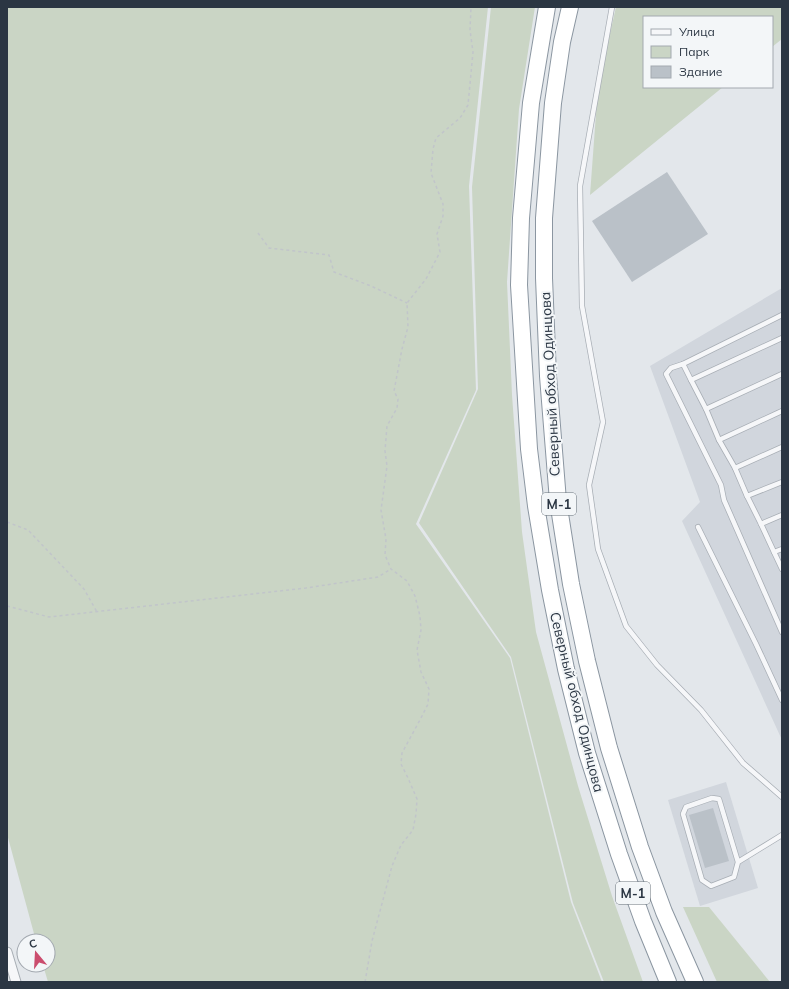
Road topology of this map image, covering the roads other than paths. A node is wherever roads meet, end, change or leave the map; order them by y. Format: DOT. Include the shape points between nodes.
graph roads {
  1 [pos="547,7"];
  2 [pos="570,7"];
  3 [pos="612,7"];
  4 [pos="782,315"];
  5 [pos="782,338"];
  6 [pos="683,364"];
  7 [pos="782,374"];
  8 [pos="692,380"];
  9 [pos="706,409"];
  10 [pos="782,411"];
  11 [pos="719,440"];
  12 [pos="782,447"];
  13 [pos="735,468"];
  14 [pos="782,482"];
  15 [pos="747,496"];
  16 [pos="782,515"];
  17 [pos="761,524"];
  18 [pos="698,527"];
  19 [pos="782,549"];
  20 [pos="774,552"];
  21 [pos="782,569"];
  22 [pos="782,632"];
  23 [pos="782,700"];
  24 [pos="782,797"];
  25 [pos="782,835"];
  26 [pos="738,862"];
  27 [pos="7,952"];
  28 [pos="16,982"];
  29 [pos="668,982"];
  30 [pos="695,982"];
  1 -- 29 [label="highway, Северный обход Одинцова / М-1" via="531,103 521,218 519,285 529,449 536,506 566,669 587,753 619,854"];
  2 -- 30 [label="highway, Северный обход Одинцова / М-1" via="553,103 544,218 548,376 558,501 571,584 609,748 640,847"];
  3 -- 24 [label="lane" via="580,186 582,306 603,422 589,485 598,549 626,626 657,665 701,710 743,763"];
  4 -- 6 [label="lane"];
  5 -- 8 [label="lane"];
  6 -- 8 [label="lane"];
  6 -- 22 [label="lane" via="671,368 666,374 721,485 724,500"];
  7 -- 9 [label="lane"];
  8 -- 9 [label="lane"];
  9 -- 11 [label="lane"];
  10 -- 11 [label="lane"];
  11 -- 13 [label="lane"];
  12 -- 13 [label="lane"];
  13 -- 15 [label="lane"];
  14 -- 15 [label="lane"];
  15 -- 17 [label="lane"];
  16 -- 17 [label="lane"];
  17 -- 20 [label="lane"];
  18 -- 23 [label="lane"];
  19 -- 20 [label="lane"];
  20 -- 21 [label="lane"];
  25 -- 26 [label="lane"];
  26 -- 26 [label="lane" via="734,877 711,886 702,880 683,814 686,807 712,798 719,799"];
  27 -- 28 [label="street"];
}
